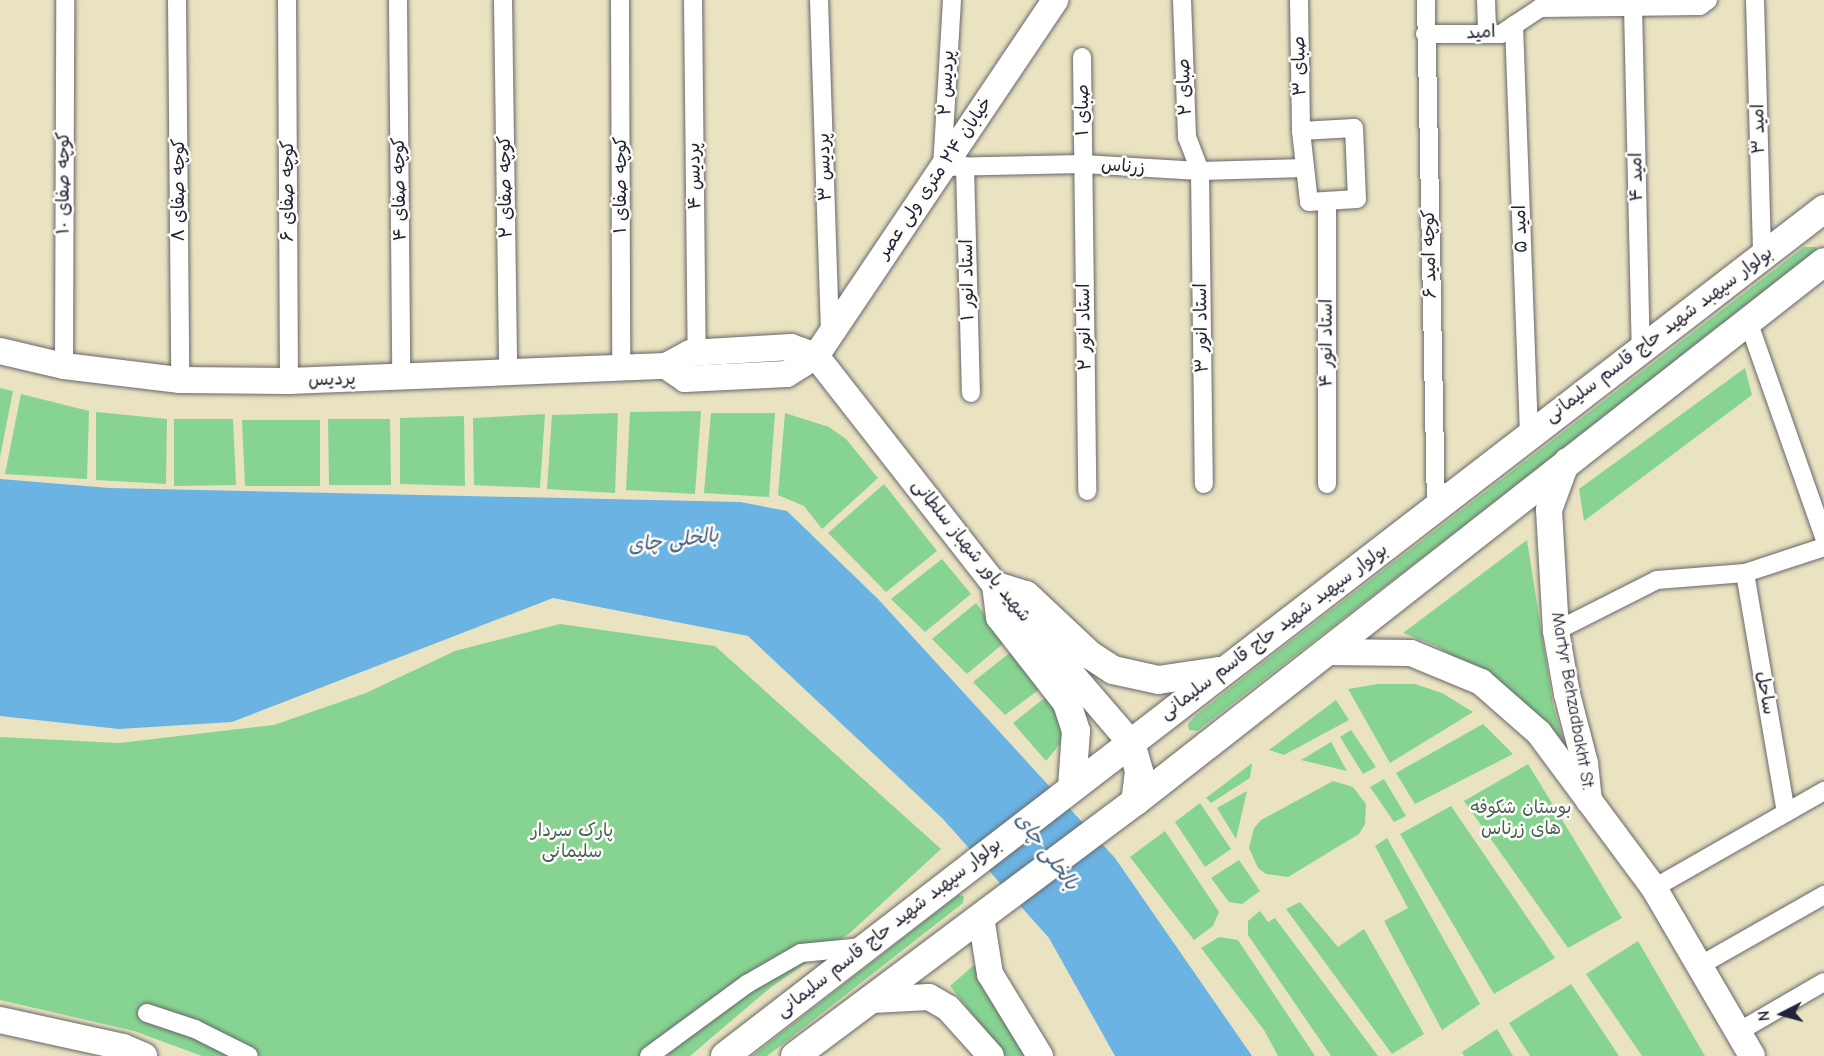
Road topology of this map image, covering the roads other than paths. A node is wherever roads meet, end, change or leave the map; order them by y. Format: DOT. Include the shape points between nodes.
graph roads {
  1 [pos="65,0"];
  2 [pos="177,0"];
  3 [pos="287,0"];
  4 [pos="398,0"];
  5 [pos="503,0"];
  6 [pos="620,0"];
  7 [pos="693,0"];
  8 [pos="819,0"];
  9 [pos="952,0"];
  10 [pos="1055,0"];
  11 [pos="1182,0"];
  12 [pos="1299,0"];
  13 [pos="1426,0"];
  14 [pos="1486,0"];
  15 [pos="1708,0"];
  16 [pos="1755,0"];
  17 [pos="1654,3"];
  18 [pos="1540,4"];
  19 [pos="1632,7"];
  20 [pos="1514,25"];
  21 [pos="1425,34"];
  22 [pos="1487,34"];
  23 [pos="1082,57"];
  24 [pos="1301,131"];
  25 [pos="1083,164"];
  26 [pos="953,166"];
  27 [pos="1305,168"];
  28 [pos="1200,171"];
  29 [pos="1327,202"];
  30 [pos="1824,209"];
  31 [pos="1762,257"];
  32 [pos="1824,262"];
  33 [pos="1748,321"];
  34 [pos="830,334"];
  35 [pos="1641,347"];
  36 [pos="0,351"];
  37 [pos="697,352"];
  38 [pos="816,356"];
  39 [pos="64,366"];
  40 [pos="666,366"];
  41 [pos="621,369"];
  42 [pos="508,374"];
  43 [pos="401,378"];
  44 [pos="180,380"];
  45 [pos="289,381"];
  46 [pos="971,393"];
  47 [pos="1529,434"];
  48 [pos="1567,461"];
  49 [pos="1204,484"];
  50 [pos="1327,484"];
  51 [pos="1087,491"];
  52 [pos="1436,509"];
  53 [pos="1824,537"];
  54 [pos="1824,547"];
  55 [pos="1745,573"];
  56 [pos="996,586"];
  57 [pos="1556,631"];
  58 [pos="1326,652"];
  59 [pos="1226,669"];
  60 [pos="1131,743"];
  61 [pos="1824,791"];
  62 [pos="1068,792"];
  63 [pos="1589,801"];
  64 [pos="1135,802"];
  65 [pos="1786,813"];
  66 [pos="1654,888"];
  67 [pos="1824,895"];
  68 [pos="984,916"];
  69 [pos="865,947"];
  70 [pos="1699,966"];
  71 [pos="1823,985"];
  72 [pos="872,1000"];
  73 [pos="147,1013"];
  74 [pos="0,1020"];
  75 [pos="1738,1032"];
  76 [pos="144,1056"];
  77 [pos="249,1056"];
  78 [pos="649,1056"];
  79 [pos="725,1056"];
  80 [pos="795,1056"];
  81 [pos="990,1056"];
  82 [pos="1040,1056"];
  83 [pos="1752,1056"];
  1 -- 39 [label="street, کوچه صفای ۱۰"];
  2 -- 44 [label="street, کوچه صفای ۸"];
  3 -- 45 [label="street, کوچه صفای ۶"];
  4 -- 43 [label="street, کوچه صفای ۴"];
  5 -- 42 [label="street, کوچه صفای ۲"];
  6 -- 41 [label="street, کوچه صفای ۱"];
  7 -- 37 [label="street, پردیس ۴"];
  8 -- 34 [label="street, پردیس ۳"];
  9 -- 26 [label="street, پردیس ۲"];
  10 -- 26 [label="street, خیابان ۲۴ متری ولی عصر"];
  11 -- 28 [label="street, صبای ۲" via="1187,137"];
  12 -- 24 [label="street, صبای ۳"];
  13 -- 21 [label="street, کوچه امید ۶"];
  14 -- 22 [label="street"];
  15 -- 17 [label="street, امید" via="1700,6"];
  16 -- 31 [label="street, امید ۳"];
  17 -- 19 [label="street, امید"];
  18 -- 19 [label="street, امید"];
  18 -- 20 [label="street, امید"];
  19 -- 35 [label="street, امید ۴"];
  20 -- 22 [label="street, امید" via="1501,34"];
  20 -- 47 [label="street, امید ۵"];
  21 -- 22 [label="street, امید"];
  21 -- 52 [label="street, کوچه امید ۶"];
  23 -- 25 [label="street, صبای ۱"];
  24 -- 27 [label="street"];
  24 -- 29 [label="street" via="1354,128 1357,199"];
  25 -- 26 [label="street, زرناس"];
  25 -- 28 [label="street, زرناس"];
  25 -- 51 [label="street, استاد انور ۲"];
  26 -- 34 [label="street, خیابان ۲۴ متری ولی عصر"];
  26 -- 46 [label="street, استاد انور ۱"];
  27 -- 28 [label="street, زرناس"];
  27 -- 29 [label="street" via="1309,202"];
  28 -- 49 [label="street, استاد انور ۳"];
  29 -- 50 [label="street, استاد انور ۴"];
  30 -- 31 [label="main road, بولوار سپهبد شهید حاج قاسم سلیمانی"];
  31 -- 35 [label="main road, بولوار سپهبد شهید حاج قاسم سلیمانی"];
  32 -- 33 [label="main road"];
  33 -- 48 [label="main road"];
  33 -- 53 [label="street"];
  34 -- 38 [label="street, خیابان ۲۴ متری ولی عصر"];
  35 -- 47 [label="main road, بولوار سپهبد شهید حاج قاسم سلیمانی"];
  36 -- 39 [label="street, پردیس"];
  37 -- 38 [label="street, پردیس" via="791,347"];
  37 -- 40 [label="street, پردیس"];
  38 -- 40 [label="street, پردیس" via="787,374 685,379"];
  38 -- 56 [label="street, شهید یاور شهباز سلطانی"];
  39 -- 44 [label="street, پردیس"];
  40 -- 41 [label="street, پردیس"];
  41 -- 42 [label="street, پردیس"];
  42 -- 43 [label="street, پردیس"];
  43 -- 45 [label="street, پردیس"];
  44 -- 45 [label="street, پردیس"];
  47 -- 52 [label="main road, بولوار سپهبد شهید حاج قاسم سلیمانی"];
  48 -- 57 [label="street, Martyr Behzadbakht St." via="1549,510"];
  48 -- 58 [label="main road"];
  52 -- 59 [label="main road, بولوار سپهبد شهید حاج قاسم سلیمانی"];
  54 -- 55 [label="street"];
  55 -- 57 [label="street" via="1657,580"];
  55 -- 65 [label="street, ساحل"];
  56 -- 59 [label="main road" via="1026,595 1090,655 1113,670 1158,680"];
  56 -- 60 [label="street, شهید یاور شهباز سلطانی"];
  56 -- 62 [label="main road" via="1000,617 1067,703 1076,731"];
  57 -- 63 [label="street, Martyr Behzadbakht St." via="1585,763"];
  58 -- 63 [label="street, Martyr Behzadbakht St." via="1411,653 1481,682 1539,733"];
  58 -- 64 [label="main road"];
  59 -- 60 [label="main road, بولوار سپهبد شهید حاج قاسم سلیمانی"];
  60 -- 62 [label="main road, بولوار سپهبد شهید حاج قاسم سلیمانی"];
  60 -- 64 [label="main road" via="1139,771"];
  61 -- 65 [label="street"];
  62 -- 69 [label="main road, بولوار سپهبد شهید حاج قاسم سلیمانی"];
  63 -- 66 [label="street, Martyr Behzadbakht St."];
  64 -- 68 [label="main road"];
  65 -- 66 [label="street"];
  66 -- 70 [label="street, Martyr Behzadbakht St."];
  67 -- 70 [label="street"];
  68 -- 72 [label="main road"];
  68 -- 82 [label="street" via="990,974"];
  69 -- 78 [label="street" via="801,953 747,984"];
  69 -- 79 [label="main road, بولوار سپهبد شهید حاج قاسم سلیمانی"];
  70 -- 75 [label="street, Martyr Behzadbakht St."];
  71 -- 75 [label="street"];
  72 -- 80 [label="main road"];
  72 -- 81 [label="street" via="929,996 948,1008"];
  73 -- 77 [label="street" via="195,1029"];
  74 -- 76 [label="street" via="123,1047"];
  75 -- 83 [label="street, Martyr Behzadbakht St."];
}
